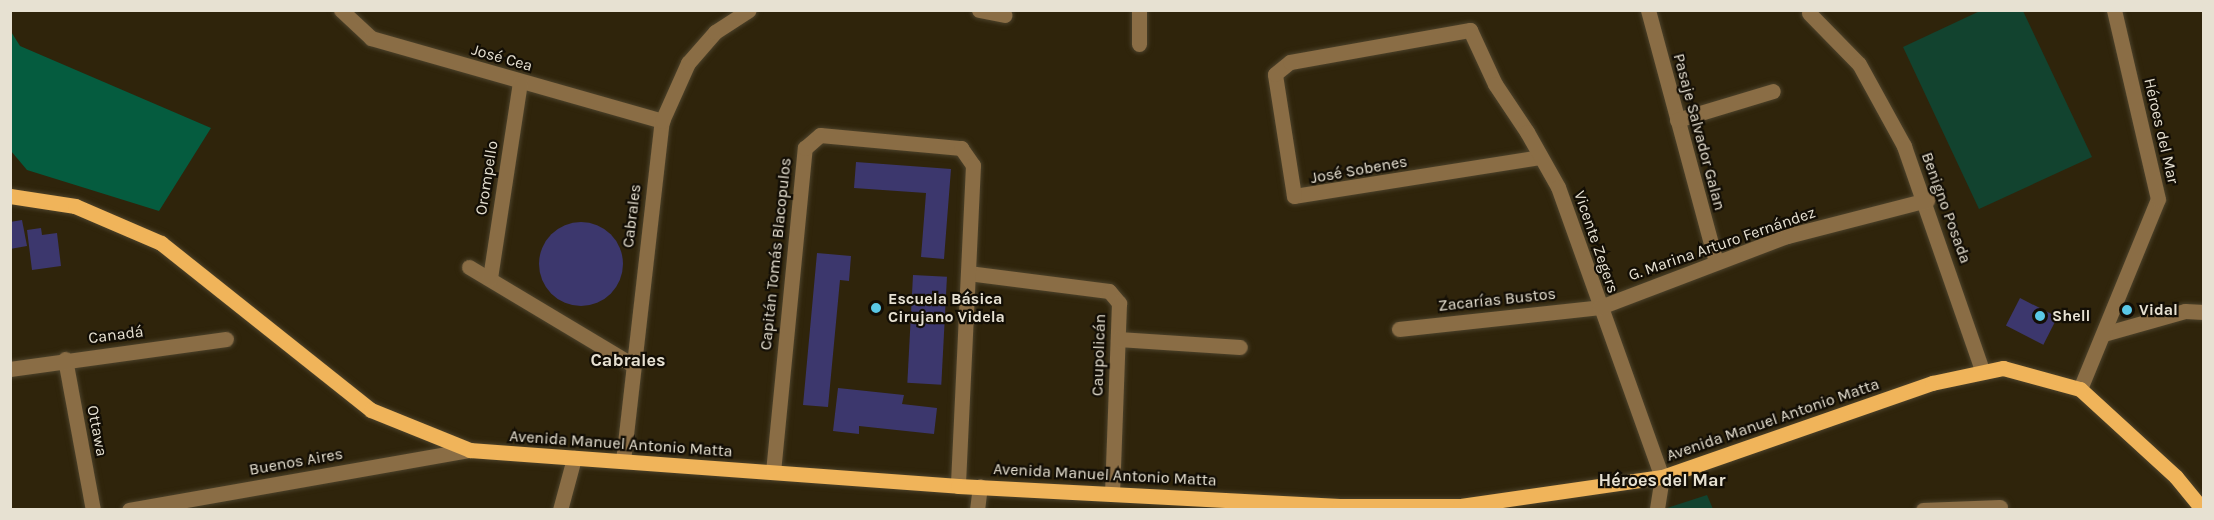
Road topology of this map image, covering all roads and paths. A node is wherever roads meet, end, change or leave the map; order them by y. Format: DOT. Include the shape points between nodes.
graph roads {
  1 [pos="341,10"];
  2 [pos="749,10"];
  3 [pos="979,10"];
  4 [pos="1139,10"];
  5 [pos="1648,10"];
  6 [pos="2114,10"];
  7 [pos="1809,14"];
  8 [pos="1005,15"];
  9 [pos="1470,30"];
  10 [pos="1139,44"];
  11 [pos="520,83"];
  12 [pos="1773,91"];
  13 [pos="1677,120"];
  14 [pos="662,121"];
  15 [pos="1540,157"];
  16 [pos="11,196"];
  17 [pos="1927,200"];
  18 [pos="1716,262"];
  19 [pos="469,267"];
  20 [pos="968,273"];
  21 [pos="490,278"];
  22 [pos="1600,307"];
  23 [pos="2204,312"];
  24 [pos="1399,329"];
  25 [pos="2107,333"];
  26 [pos="226,339"];
  27 [pos="1118,339"];
  28 [pos="1240,347"];
  29 [pos="65,359"];
  30 [pos="631,364"];
  31 [pos="10,369"];
  32 [pos="1982,370"];
  33 [pos="2080,389"];
  34 [pos="470,450"];
  35 [pos="574,458"];
  36 [pos="623,461"];
  37 [pos="772,472"];
  38 [pos="1662,477"];
  39 [pos="958,486"];
  40 [pos="980,486"];
  41 [pos="1112,493"];
  42 [pos="2000,507"];
  43 [pos="93,510"];
  44 [pos="129,510"];
  45 [pos="560,510"];
  46 [pos="977,510"];
  47 [pos="1657,510"];
  48 [pos="1923,510"];
  49 [pos="2203,510"];
  1 -- 11 [label="street, José Cea" via="371,38"];
  2 -- 14 [label="street, Cabrales" via="714,32 688,63"];
  3 -- 8 [label="street"];
  4 -- 10 [label="street"];
  5 -- 13 [label="street, Pasaje Salvador Galan"];
  6 -- 25 [label="street, Héroes del Mar" via="2158,199"];
  7 -- 17 [label="street, Benigno Posada" via="1858,64"];
  9 -- 15 [label="street, Vicente Zegers"];
  9 -- 15 [label="street, José Sobenes" via="1278,67 1275,82 1289,189 1294,196 1312,196"];
  11 -- 14 [label="street, José Cea"];
  11 -- 21 [label="street, Orompello"];
  12 -- 13 [label="street"];
  13 -- 18 [label="street, Pasaje Salvador Galan"];
  14 -- 30 [label="street, Cabrales"];
  15 -- 22 [label="street, Vicente Zegers" via="1558,187"];
  16 -- 34 [label="main road, Avenida Manuel Antonio Matta" via="75,206 161,243 206,273 371,410"];
  17 -- 18 [label="street, G. Marina Arturo Fernández" via="1787,237"];
  17 -- 32 [label="street, Benigno Posada"];
  18 -- 22 [label="street, G. Marina Arturo Fernández"];
  19 -- 21 [label="street"];
  20 -- 27 [label="street, Caupolicán" via="1109,291 1119,303"];
  20 -- 37 [label="street, Capitán Tomás Blacopulos" via="973,165 961,148 820,135 805,148"];
  20 -- 39 [label="street, Capitán Tomás Blacopulos"];
  21 -- 30 [label="street"];
  22 -- 24 [label="street, Zacarías Bustos"];
  22 -- 38 [label="street, Vicente Zegers"];
  23 -- 25 [label="street" via="2185,311"];
  25 -- 33 [label="street, Héroes del Mar"];
  26 -- 29 [label="street, Canadá"];
  27 -- 28 [label="street"];
  27 -- 41 [label="street, Caupolicán"];
  29 -- 31 [label="street, Canadá"];
  29 -- 43 [label="street, Ottawa"];
  30 -- 36 [label="street, Cabrales"];
  32 -- 33 [label="main road, Avenida Manuel Antonio Matta" via="2028,371"];
  32 -- 38 [label="main road, Avenida Manuel Antonio Matta"];
  33 -- 49 [label="main road, Avenida Manuel Antonio Matta" via="2176,477"];
  34 -- 35 [label="main road, Avenida Manuel Antonio Matta"];
  34 -- 44 [label="street, Buenos Aires"];
  35 -- 36 [label="main road, Avenida Manuel Antonio Matta"];
  35 -- 45 [label="street"];
  36 -- 37 [label="main road, Avenida Manuel Antonio Matta"];
  37 -- 39 [label="main road, Avenida Manuel Antonio Matta"];
  38 -- 41 [label="main road, Avenida Manuel Antonio Matta" via="1460,506 1339,506"];
  38 -- 47 [label="street"];
  39 -- 40 [label="main road, Avenida Manuel Antonio Matta"];
  40 -- 41 [label="main road, Avenida Manuel Antonio Matta"];
  40 -- 46 [label="street"];
  42 -- 48 [label="street"];
}
